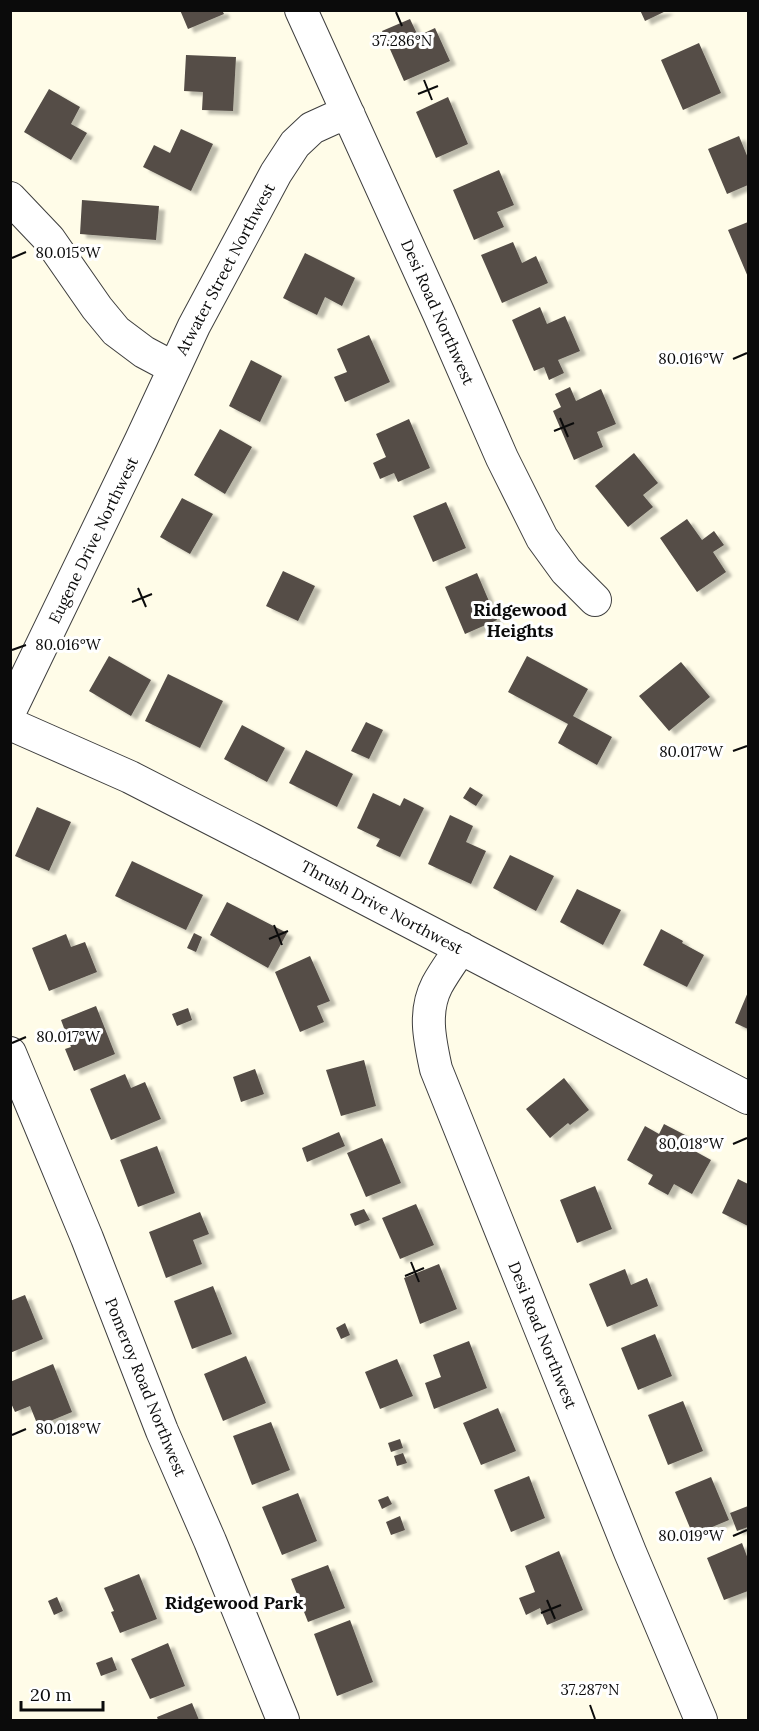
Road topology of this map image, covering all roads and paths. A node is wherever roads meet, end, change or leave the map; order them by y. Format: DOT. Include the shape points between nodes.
graph roads {
  1 [pos="301,10"];
  2 [pos="349,115"];
  3 [pos="10,198"];
  4 [pos="174,368"];
  5 [pos="595,600"];
  6 [pos="10,711"];
  7 [pos="10,724"];
  8 [pos="461,948"];
  9 [pos="10,1053"];
  10 [pos="748,1098"];
  11 [pos="282,1720"];
  12 [pos="701,1720"];
  1 -- 2 [label="street, Desi Road Northwest"];
  2 -- 4 [label="street, Atwater Street Northwest" via="312,129 295,144 270,183"];
  2 -- 5 [label="street, Desi Road Northwest" via="537,528 566,571"];
  3 -- 4 [label="street, Atwater Street Northwest" via="49,239 117,331"];
  4 -- 6 [label="street, Eugene Drive Northwest"];
  7 -- 8 [label="street, Thrush Drive Northwest" via="130,777"];
  8 -- 10 [label="street, Thrush Drive Northwest"];
  8 -- 12 [label="street, Desi Road Northwest" via="436,986 429,1013 436,1070"];
  9 -- 11 [label="street, Pomeroy Road Northwest"];
}
